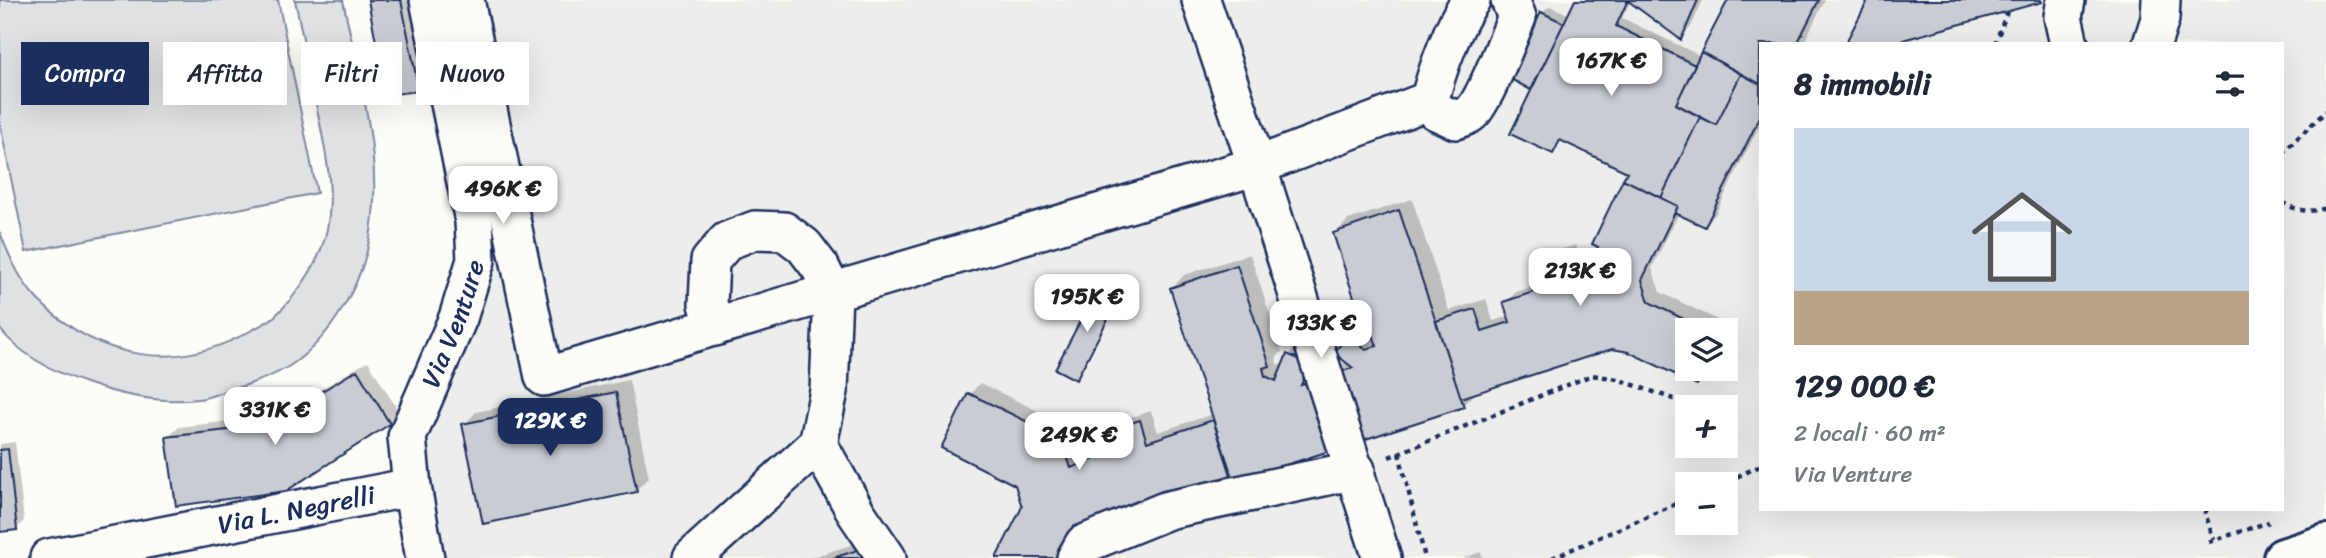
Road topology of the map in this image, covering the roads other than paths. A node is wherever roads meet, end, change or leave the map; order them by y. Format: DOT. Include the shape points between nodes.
graph roads {
  1 [pos="429,0"];
  2 [pos="465,0"];
  3 [pos="1201,0"];
  4 [pos="1471,0"];
  5 [pos="1510,0"];
  6 [pos="2066,0"];
  7 [pos="2161,0"];
  8 [pos="2069,42"];
  9 [pos="2153,42"];
  10 [pos="1430,100"];
  11 [pos="1257,166"];
  12 [pos="833,293"];
  13 [pos="715,327"];
  14 [pos="407,437"];
  15 [pos="818,444"];
  16 [pos="1356,470"];
  17 [pos="412,487"];
  18 [pos="2326,544"];
  19 [pos="49,558"];
  20 [pos="425,558"];
  21 [pos="692,558"];
  22 [pos="887,558"];
  23 [pos="1076,558"];
  24 [pos="1382,558"];
  25 [pos="2283,558"];
  1 -- 14 [label="street, Via Venture" via="474,221 476,260 458,318"];
  2 -- 13 [label="street" via="544,377"];
  3 -- 11 [label="street"];
  4 -- 10 [label="street"];
  5 -- 10 [label="street" via="1517,17 1470,114 1455,120 1436,111"];
  6 -- 8 [label="street" via="2063,18"];
  7 -- 9 [label="street"];
  10 -- 11 [label="street"];
  11 -- 12 [label="street"];
  11 -- 16 [label="street"];
  12 -- 13 [label="street"];
  12 -- 13 [label="street" via="804,246 784,231 755,230 727,241 710,261 708,303"];
  12 -- 15 [label="street" via="829,391"];
  14 -- 17 [label="street, Via L. Negrelli"];
  15 -- 21 [label="street"];
  15 -- 22 [label="street"];
  16 -- 23 [label="street" via="1168,510 1084,544"];
  16 -- 24 [label="street"];
  17 -- 19 [label="street, Via L. Negrelli"];
  17 -- 20 [label="street"];
  18 -- 25 [label="main road"];
}
